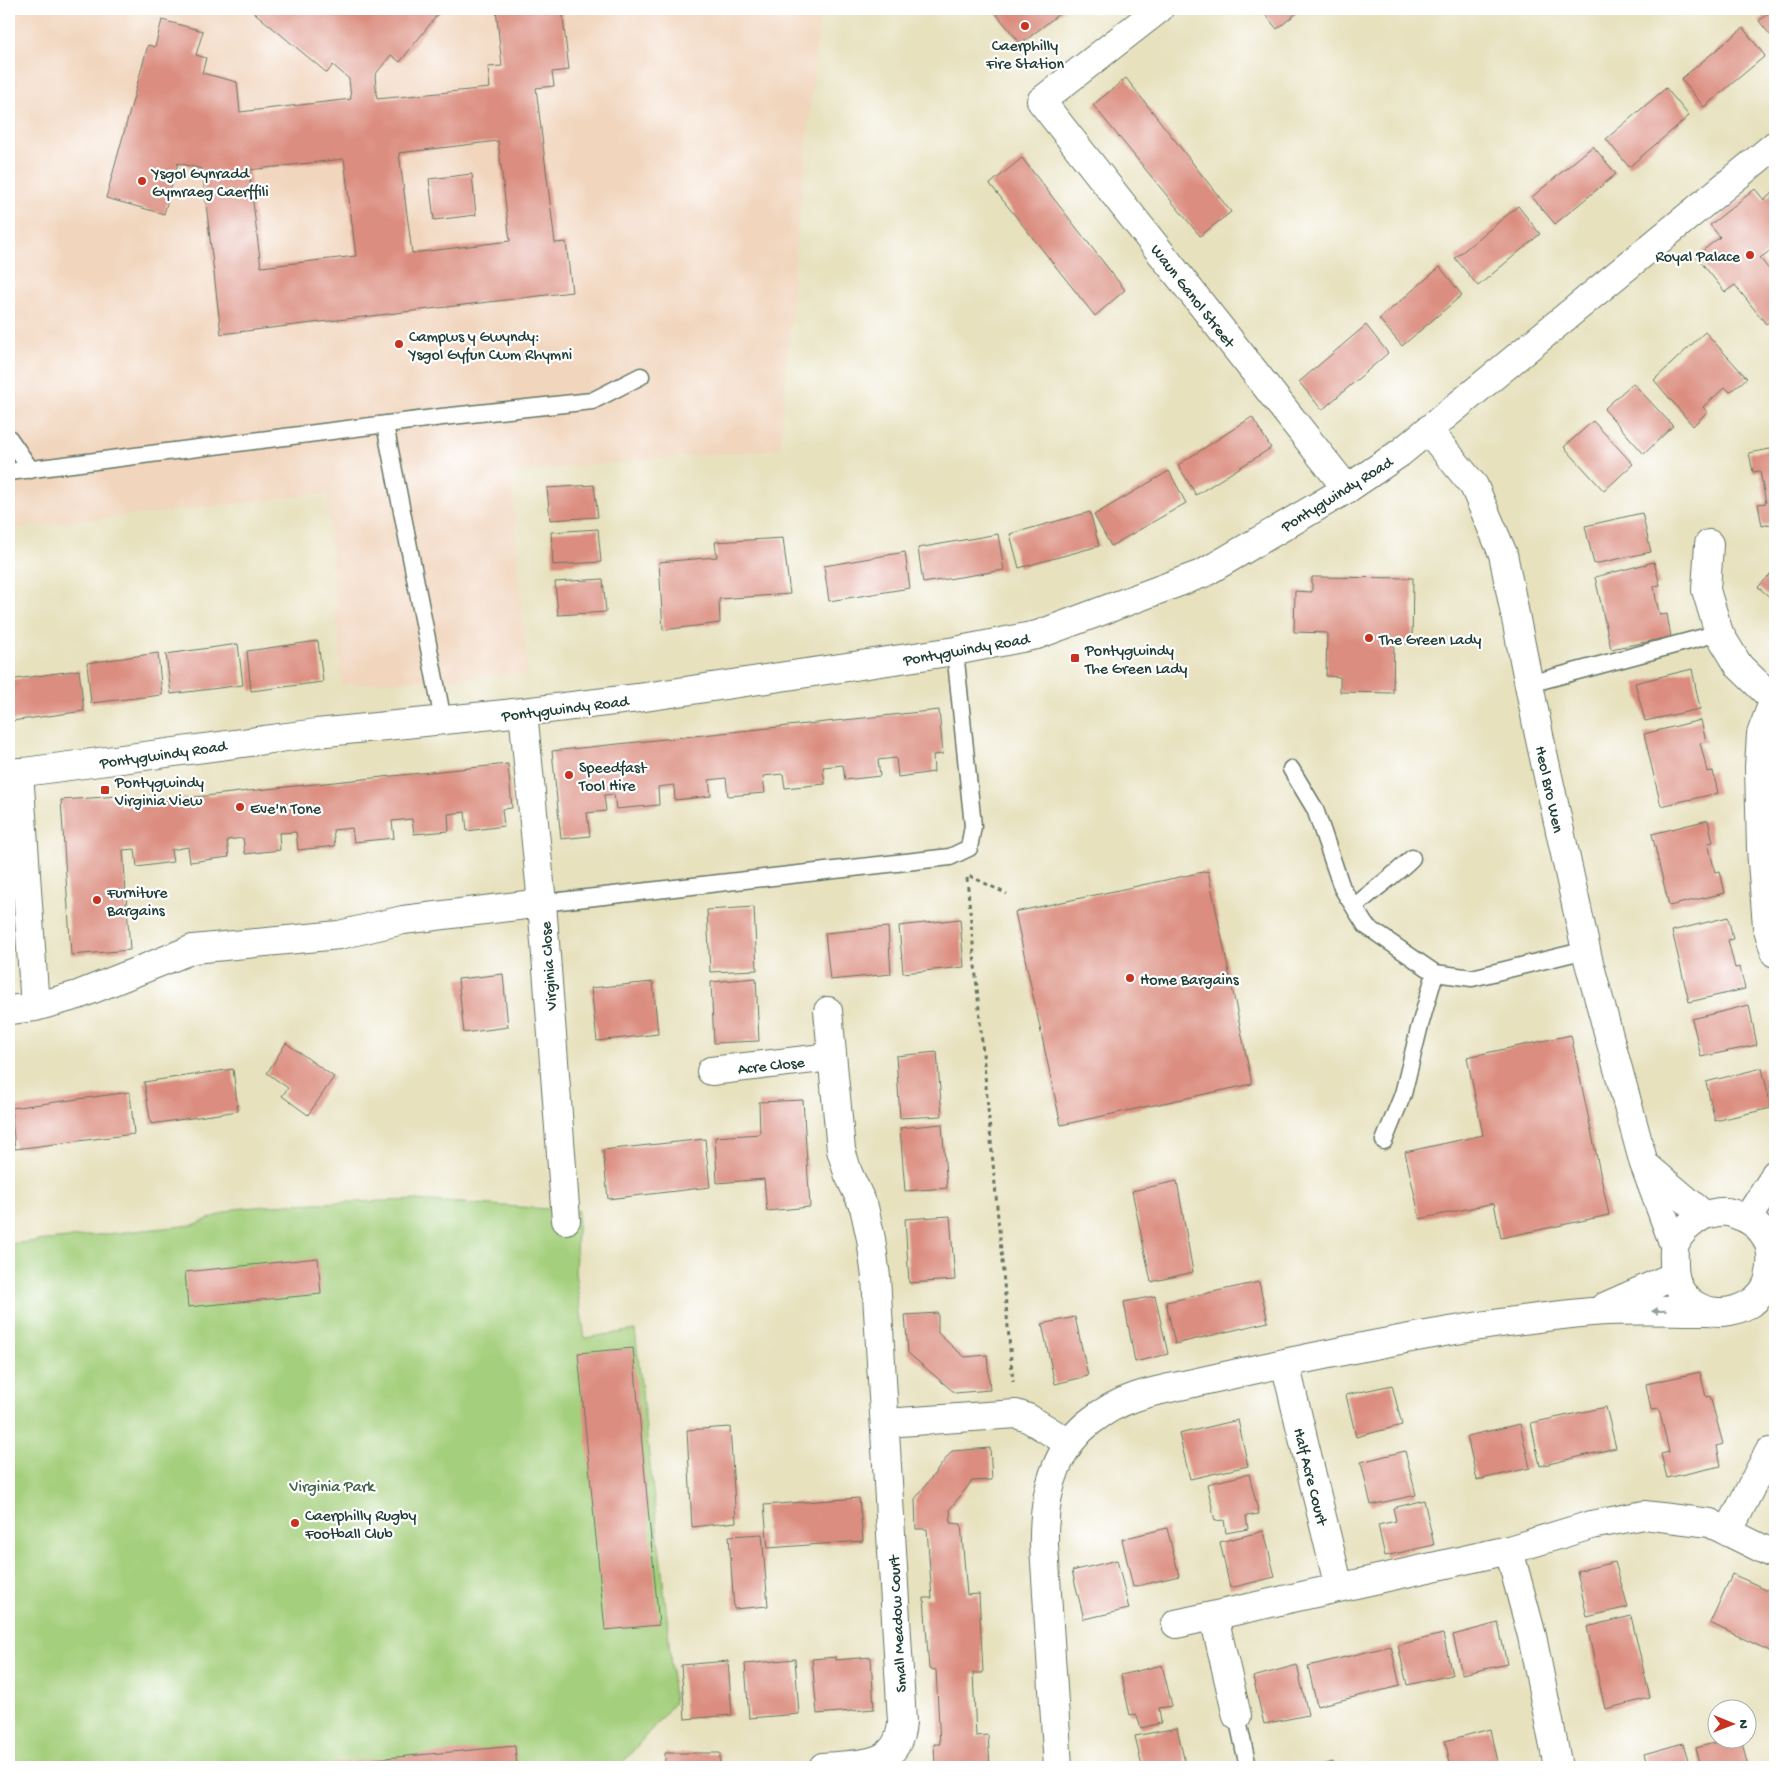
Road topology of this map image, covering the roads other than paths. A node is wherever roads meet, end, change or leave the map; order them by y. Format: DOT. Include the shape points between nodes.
graph roads {
  1 [pos="1159,9"];
  2 [pos="1775,145"];
  3 [pos="642,376"];
  4 [pos="385,425"];
  5 [pos="1428,430"];
  6 [pos="9,438"];
  7 [pos="31,470"];
  8 [pos="9,472"];
  9 [pos="1347,489"];
  10 [pos="1709,544"];
  11 [pos="1719,633"];
  12 [pos="954,651"];
  13 [pos="1529,684"];
  14 [pos="1774,698"];
  15 [pos="523,712"];
  16 [pos="443,720"];
  17 [pos="1291,769"];
  18 [pos="14,773"];
  19 [pos="1412,858"];
  20 [pos="542,903"];
  21 [pos="1354,907"];
  22 [pos="1586,950"];
  23 [pos="1775,953"];
  24 [pos="1435,973"];
  25 [pos="22,1009"];
  26 [pos="828,1011"];
  27 [pos="831,1057"];
  28 [pos="711,1071"];
  29 [pos="1384,1141"];
  30 [pos="1644,1164"];
  31 [pos="1775,1174"];
  32 [pos="1704,1215"];
  33 [pos="1747,1218"];
  34 [pos="566,1220"];
  35 [pos="1674,1246"];
  36 [pos="1774,1267"];
  37 [pos="1674,1276"];
  38 [pos="1738,1310"];
  39 [pos="1707,1311"];
  40 [pos="1594,1312"];
  41 [pos="1775,1312"];
  42 [pos="1285,1363"];
  43 [pos="885,1423"];
  44 [pos="1069,1443"];
  45 [pos="1769,1452"];
  46 [pos="1728,1532"];
  47 [pos="1509,1550"];
  48 [pos="1775,1555"];
  49 [pos="1339,1588"];
  50 [pos="1214,1617"];
  51 [pos="1176,1624"];
  52 [pos="1237,1716"];
  53 [pos="823,1767"];
  54 [pos="1058,1767"];
  55 [pos="1248,1767"];
  56 [pos="1558,1767"];
  1 -- 9 [label="street, Waun Ganol Street" via="1040,101"];
  2 -- 5 [label="street, Pontygwindy Road"];
  3 -- 4 [label="lane" via="592,401"];
  4 -- 7 [label="lane"];
  4 -- 16 [label="lane"];
  5 -- 9 [label="street, Pontygwindy Road"];
  5 -- 13 [label="street, Heol Bro Wen" via="1474,486 1503,554"];
  6 -- 7 [label="lane"];
  7 -- 8 [label="lane"];
  9 -- 12 [label="street, Pontygwindy Road" via="1204,572 1037,636"];
  10 -- 11 [label="street" via="1706,590"];
  11 -- 13 [label="lane"];
  11 -- 14 [label="street" via="1739,666"];
  12 -- 15 [label="street, Pontygwindy Road"];
  12 -- 20 [label="lane" via="973,826 969,848 950,856"];
  13 -- 22 [label="street, Heol Bro Wen"];
  14 -- 23 [label="street" via="1761,734 1759,767 1767,926"];
  15 -- 16 [label="street, Pontygwindy Road"];
  15 -- 20 [label="street, Virginia Close"];
  16 -- 18 [label="street, Pontygwindy Road" via="317,733"];
  17 -- 21 [label="lane" via="1315,809 1342,888"];
  18 -- 25 [label="street"];
  19 -- 21 [label="lane"];
  20 -- 25 [label="street" via="403,920 339,935 193,950 78,995"];
  20 -- 34 [label="street, Virginia Close"];
  21 -- 24 [label="lane" via="1366,926"];
  22 -- 24 [label="lane" via="1472,978"];
  22 -- 30 [label="street, Heol Bro Wen"];
  24 -- 29 [label="lane" via="1403,1094"];
  26 -- 27 [label="street, Small Meadow Court"];
  27 -- 28 [label="street, Acre Close"];
  27 -- 43 [label="street, Small Meadow Court" via="841,1150 864,1207 871,1240"];
  30 -- 32 [label="street"];
  30 -- 35 [label="street, Heol Bro Wen"];
  31 -- 33 [label="street"];
  32 -- 33 [label="street" via="1726,1212"];
  32 -- 35 [label="street" via="1691,1222"];
  33 -- 36 [label="street" via="1766,1238"];
  35 -- 37 [label="street, Heol Bro Wen"];
  36 -- 38 [label="street" via="1768,1284 1756,1300"];
  37 -- 39 [label="street" via="1692,1303"];
  37 -- 40 [label="street"];
  38 -- 39 [label="street" via="1723,1313"];
  38 -- 41 [label="street"];
  39 -- 40 [label="street, one-way"];
  40 -- 42 [label="street" via="1479,1325"];
  42 -- 44 [label="street" via="1141,1394 1103,1412"];
  42 -- 49 [label="street, Half Acre Court"];
  43 -- 44 [label="street" via="1016,1414"];
  43 -- 53 [label="street, Small Meadow Court" via="901,1736 888,1755 878,1760"];
  44 -- 54 [label="street" via="1051,1478 1043,1522"];
  45 -- 46 [label="street"];
  46 -- 47 [label="street" via="1710,1523 1644,1515 1591,1525"];
  46 -- 48 [label="street"];
  47 -- 49 [label="street"];
  47 -- 56 [label="street" via="1532,1636"];
  49 -- 50 [label="street"];
  50 -- 51 [label="street"];
  50 -- 52 [label="street"];
  52 -- 55 [label="lane"];
}
